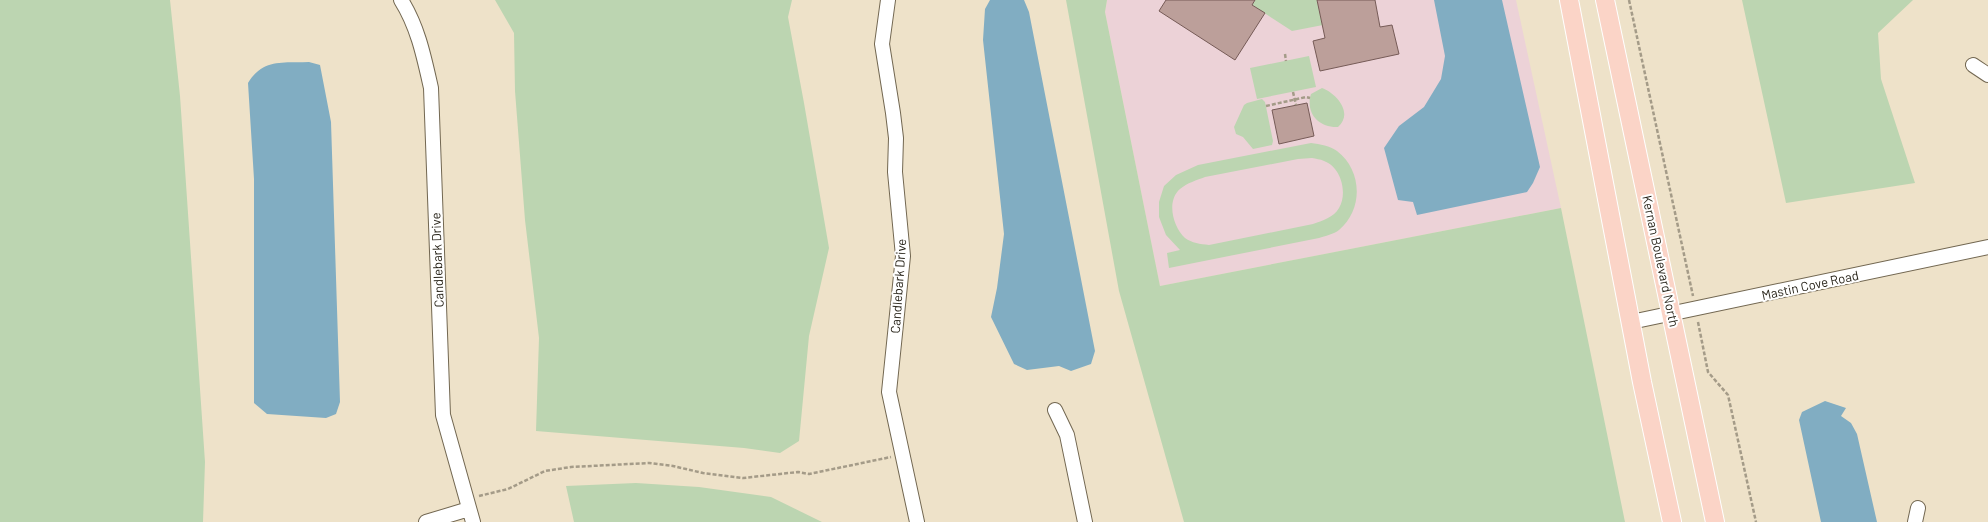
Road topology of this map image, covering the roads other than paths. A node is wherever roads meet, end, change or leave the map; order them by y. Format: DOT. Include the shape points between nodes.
graph roads {
  1 [pos="401,0"];
  2 [pos="888,0"];
  3 [pos="1569,0"];
  4 [pos="1605,0"];
  5 [pos="1973,65"];
  6 [pos="1988,75"];
  7 [pos="1988,247"];
  8 [pos="1672,315"];
  9 [pos="1631,322"];
  10 [pos="1055,410"];
  11 [pos="471,516"];
  12 [pos="426,522"];
  13 [pos="917,522"];
  14 [pos="1085,522"];
  15 [pos="1672,522"];
  16 [pos="1715,522"];
  1 -- 11 [label="street, Candlebark Drive" via="422,46 430,88 443,415"];
  2 -- 13 [label="street, Candlebark Drive" via="882,44 894,126 902,256 889,392"];
  3 -- 9 [label="main road"];
  4 -- 8 [label="main road, Kernan Boulevard North"];
  5 -- 6 [label="street"];
  7 -- 8 [label="street, Mastin Cove Road"];
  8 -- 9 [label="street, Mastin Cove Road"];
  8 -- 16 [label="main road, Kernan Boulevard North"];
  9 -- 15 [label="main road"];
  10 -- 14 [label="street" via="1067,435"];
  11 -- 12 [label="street"];
}
